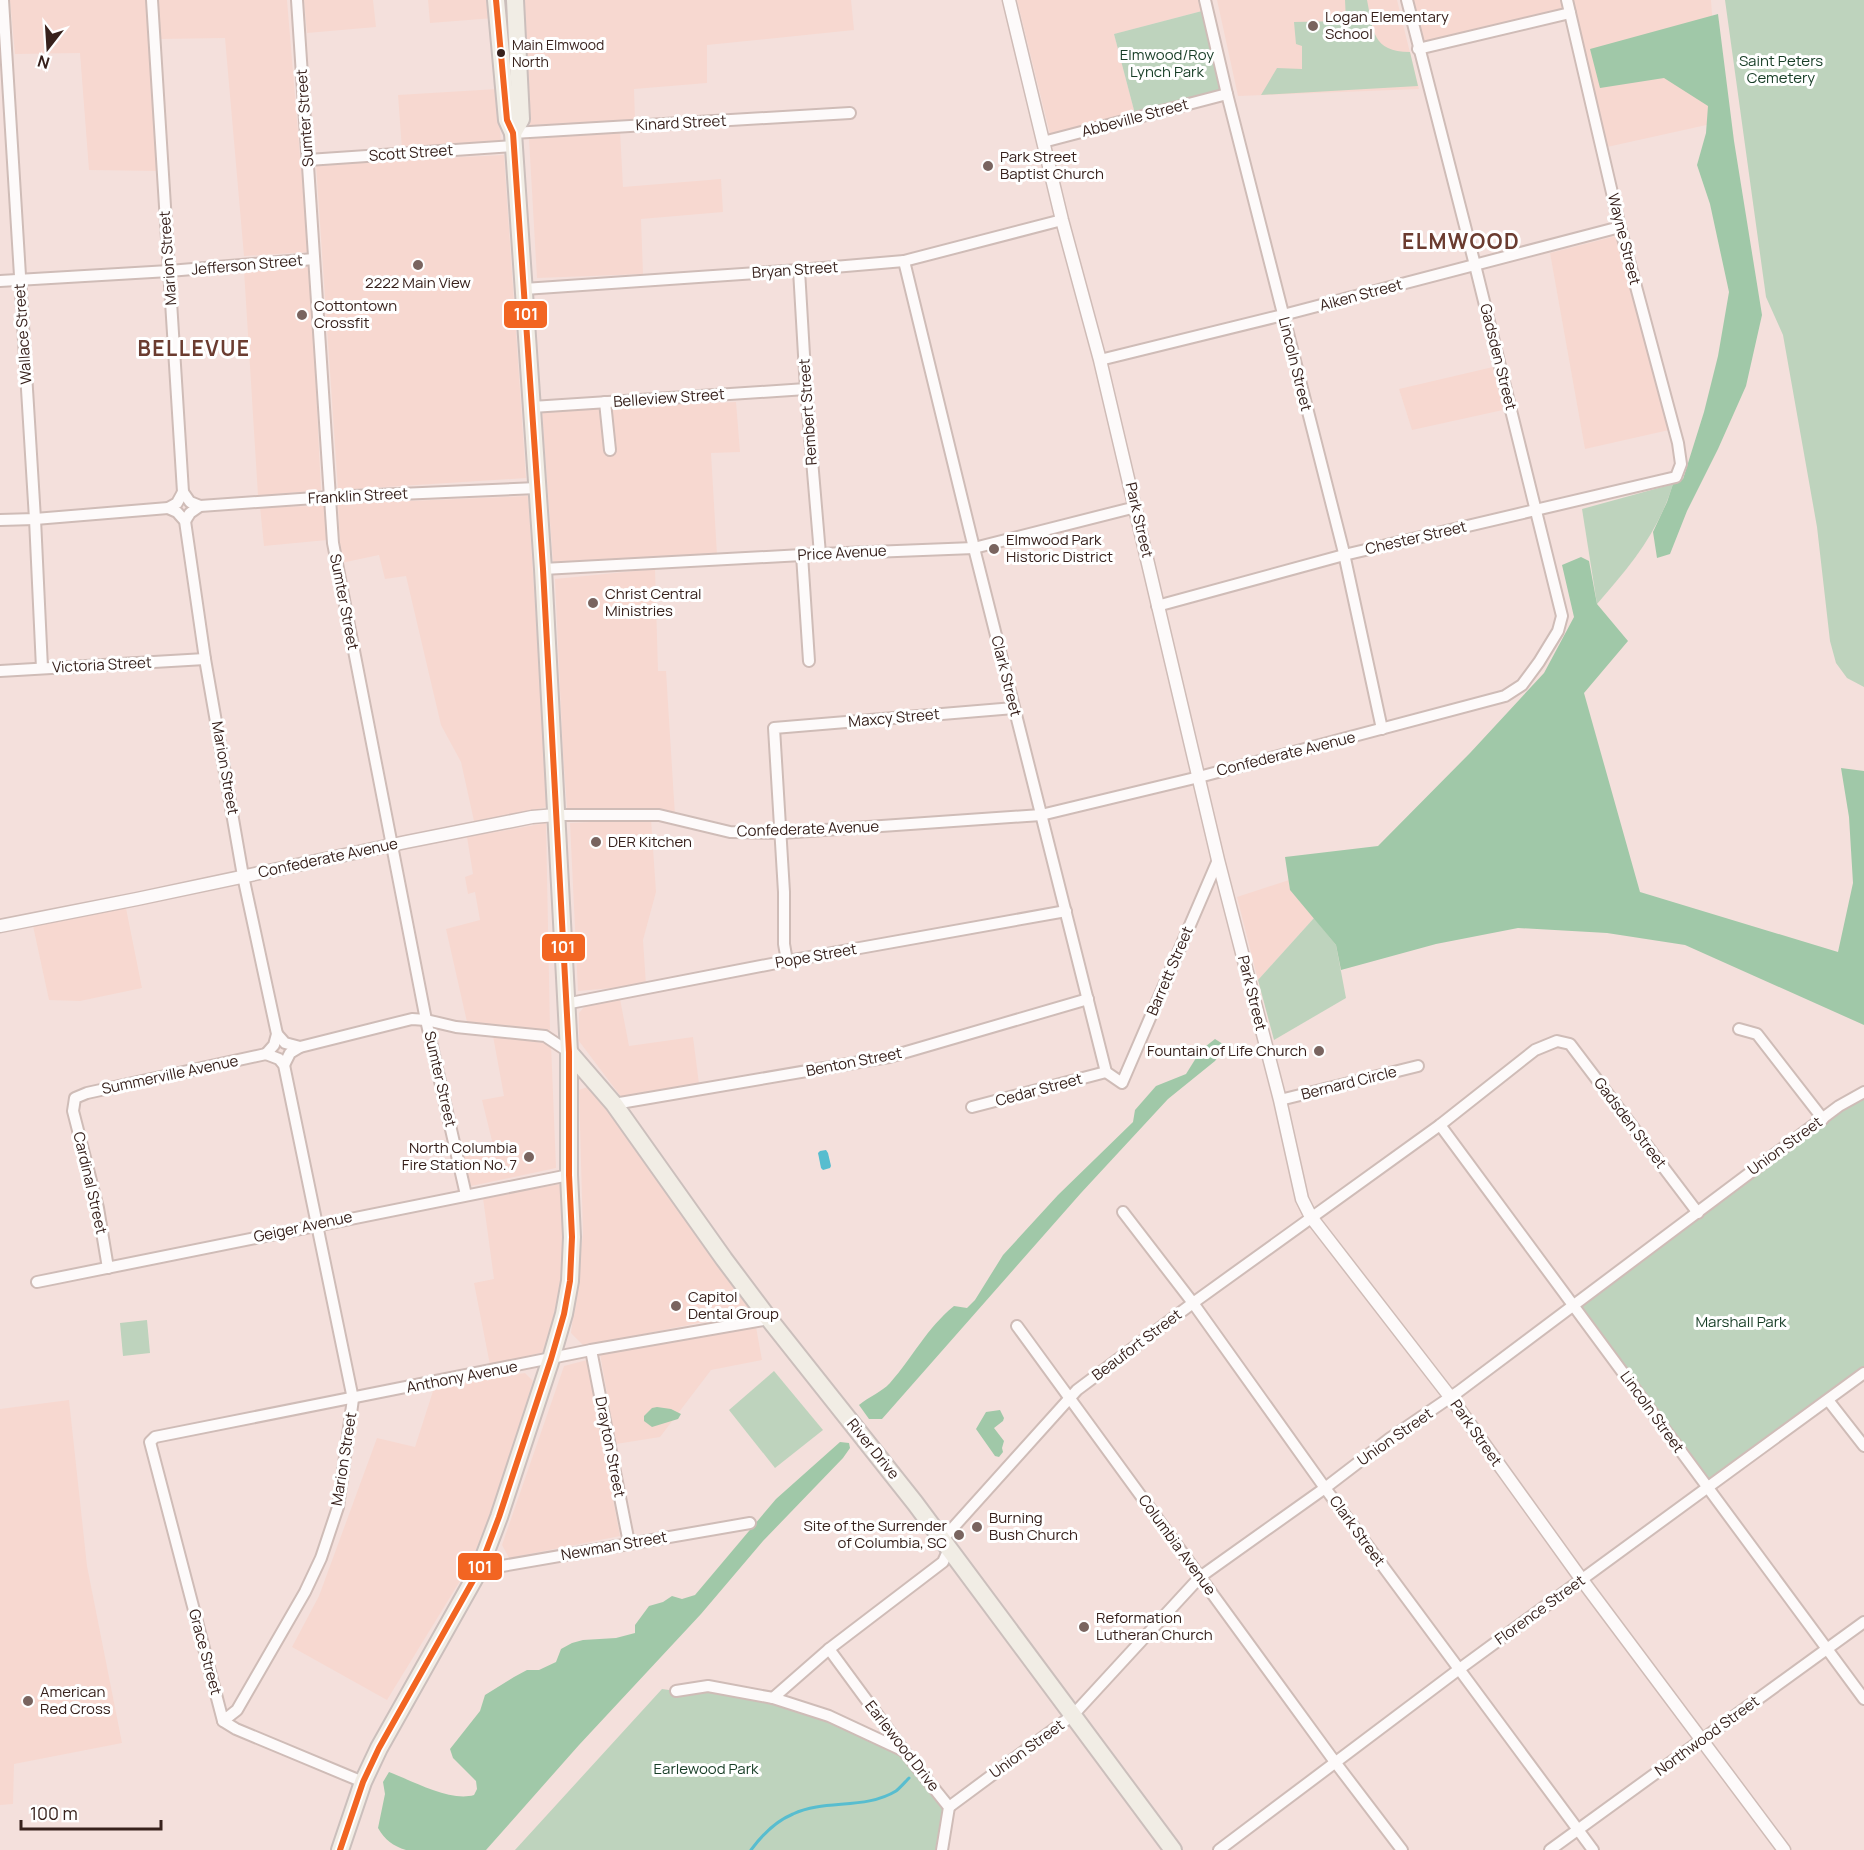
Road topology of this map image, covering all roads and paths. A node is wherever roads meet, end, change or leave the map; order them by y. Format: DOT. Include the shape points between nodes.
graph roads {
  1 [pos="3,0"];
  2 [pos="152,0"];
  3 [pos="297,0"];
  4 [pos="496,0"];
  5 [pos="514,0"];
  6 [pos="1008,0"];
  7 [pos="1205,0"];
  8 [pos="1407,0"];
  9 [pos="1566,0"];
  10 [pos="1570,13"];
  11 [pos="1418,50"];
  12 [pos="1227,94"];
  13 [pos="850,113"];
  14 [pos="513,139"];
  15 [pos="1043,142"];
  16 [pos="308,160"];
  17 [pos="1062,220"];
  18 [pos="1620,227"];
  19 [pos="314,259"];
  20 [pos="904,261"];
  21 [pos="1475,265"];
  22 [pos="799,270"];
  23 [pos="170,271"];
  24 [pos="20,280"];
  25 [pos="0,281"];
  26 [pos="524,289"];
  27 [pos="1283,315"];
  28 [pos="1100,360"];
  29 [pos="806,389"];
  30 [pos="605,402"];
  31 [pos="532,407"];
  32 [pos="610,450"];
  33 [pos="1676,477"];
  34 [pos="537,488"];
  35 [pos="183,492"];
  36 [pos="329,497"];
  37 [pos="200,506"];
  38 [pos="1136,507"];
  39 [pos="168,508"];
  40 [pos="1535,511"];
  41 [pos="35,519"];
  42 [pos="0,520"];
  43 [pos="185,521"];
  44 [pos="974,548"];
  45 [pos="820,554"];
  46 [pos="802,555"];
  47 [pos="1344,555"];
  48 [pos="543,569"];
  49 [pos="1157,606"];
  50 [pos="205,658"];
  51 [pos="809,661"];
  52 [pos="42,668"];
  53 [pos="0,671"];
  54 [pos="1505,696"];
  55 [pos="1014,708"];
  56 [pos="1382,729"];
  57 [pos="1199,777"];
  58 [pos="556,815"];
  59 [pos="1041,815"];
  60 [pos="782,833"];
  61 [pos="392,845"];
  62 [pos="1218,860"];
  63 [pos="243,876"];
  64 [pos="1066,911"];
  65 [pos="0,926"];
  66 [pos="787,961"];
  67 [pos="1088,999"];
  68 [pos="565,1004"];
  69 [pos="426,1020"];
  70 [pos="1739,1029"];
  71 [pos="277,1034"];
  72 [pos="1557,1041"];
  73 [pos="300,1047"];
  74 [pos="569,1052"];
  75 [pos="266,1054"];
  76 [pos="284,1065"];
  77 [pos="1418,1066"];
  78 [pos="1106,1072"];
  79 [pos="1864,1092"];
  80 [pos="75,1098"];
  81 [pos="1280,1100"];
  82 [pos="615,1104"];
  83 [pos="972,1107"];
  84 [pos="1823,1119"];
  85 [pos="1440,1125"];
  86 [pos="569,1175"];
  87 [pos="466,1194"];
  88 [pos="1123,1212"];
  89 [pos="1698,1213"];
  90 [pos="1311,1216"];
  91 [pos="316,1224"];
  92 [pos="108,1268"];
  93 [pos="37,1282"];
  94 [pos="1193,1303"];
  95 [pos="1574,1306"];
  96 [pos="769,1318"];
  97 [pos="1017,1326"];
  98 [pos="591,1350"];
  99 [pos="551,1359"];
  100 [pos="1864,1373"];
  101 [pos="1069,1398"];
  102 [pos="1451,1398"];
  103 [pos="354,1399"];
  104 [pos="1828,1400"];
  105 [pos="155,1437"];
  106 [pos="1864,1446"];
  107 [pos="1707,1486"];
  108 [pos="1325,1488"];
  109 [pos="750,1523"];
  110 [pos="942,1539"];
  111 [pos="629,1544"];
  112 [pos="479,1570"];
  113 [pos="1200,1577"];
  114 [pos="1582,1580"];
  115 [pos="1864,1622"];
  116 [pos="829,1649"];
  117 [pos="1827,1649"];
  118 [pos="1458,1670"];
  119 [pos="676,1691"];
  120 [pos="773,1698"];
  121 [pos="1864,1698"];
  122 [pos="1073,1715"];
  123 [pos="223,1721"];
  124 [pos="1702,1740"];
  125 [pos="904,1751"];
  126 [pos="1335,1762"];
  127 [pos="363,1782"];
  128 [pos="949,1806"];
  129 [pos="1577,1829"];
  130 [pos="340,1850"];
  131 [pos="942,1850"];
  132 [pos="1173,1850"];
  133 [pos="1219,1850"];
  134 [pos="1402,1850"];
  135 [pos="1550,1850"];
  136 [pos="1593,1850"];
  137 [pos="1784,1850"];
  1 -- 24 [label="street, Wallace Street"];
  2 -- 23 [label="street, Marion Street"];
  3 -- 16 [label="street, Sumter Street"];
  4 -- 14 [label="main road" via="507,120"];
  5 -- 14 [label="main road" via="521,119"];
  6 -- 15 [label="street, Park Street"];
  7 -- 12 [label="street, Lincoln Street"];
  8 -- 11 [label="street, Gadsden Street"];
  9 -- 10 [label="street, Wayne Street"];
  10 -- 11 [label="street"];
  10 -- 18 [label="street, Wayne Street"];
  11 -- 21 [label="street, Gadsden Street"];
  12 -- 15 [label="street, Abbeville Street"];
  12 -- 27 [label="street, Lincoln Street"];
  13 -- 14 [label="street, Kinard Street"];
  14 -- 16 [label="street, Scott Street"];
  14 -- 26 [label="main road"];
  15 -- 17 [label="street, Park Street"];
  16 -- 19 [label="street, Sumter Street"];
  17 -- 20 [label="street, Bryan Street"];
  17 -- 28 [label="street, Park Street"];
  18 -- 21 [label="street, Aiken Street"];
  18 -- 33 [label="street, Wayne Street" via="1678,443 1681,464"];
  19 -- 23 [label="street, Jefferson Street"];
  19 -- 36 [label="street, Sumter Street"];
  20 -- 22 [label="street, Bryan Street"];
  20 -- 44 [label="street, Clark Street"];
  21 -- 27 [label="street, Aiken Street"];
  21 -- 40 [label="street, Gadsden Street"];
  22 -- 26 [label="street, Bryan Street"];
  22 -- 29 [label="street, Rembert Street"];
  23 -- 24 [label="street, Jefferson Street"];
  23 -- 35 [label="street, Marion Street"];
  24 -- 25 [label="street, Jefferson Street"];
  24 -- 41 [label="street, Wallace Street"];
  26 -- 31 [label="main road"];
  27 -- 28 [label="street, Aiken Street"];
  27 -- 47 [label="street, Lincoln Street"];
  28 -- 38 [label="street, Park Street"];
  29 -- 30 [label="street, Belleview Street"];
  29 -- 45 [label="street, Rembert Street"];
  30 -- 31 [label="street, Belleview Street"];
  30 -- 32 [label="street"];
  31 -- 34 [label="main road"];
  33 -- 40 [label="street, Chester Street"];
  34 -- 36 [label="street, Franklin Street"];
  34 -- 48 [label="main road"];
  35 -- 37 [label="street" via="190,502"];
  35 -- 39 [label="street" via="180,500"];
  36 -- 37 [label="street, Franklin Street"];
  36 -- 61 [label="street, Sumter Street" via="333,543"];
  37 -- 43 [label="street"];
  38 -- 44 [label="street, Price Avenue"];
  38 -- 49 [label="street, Park Street"];
  39 -- 41 [label="street"];
  39 -- 43 [label="street"];
  40 -- 47 [label="street, Chester Street"];
  40 -- 54 [label="street, Gadsden Street" via="1562,616 1558,631 1539,662 1522,685"];
  41 -- 42 [label="street"];
  41 -- 52 [label="street, Wallace Street"];
  43 -- 50 [label="street, Marion Street"];
  44 -- 45 [label="street, Price Avenue"];
  44 -- 55 [label="street, Clark Street"];
  45 -- 46 [label="street, Price Avenue"];
  46 -- 48 [label="street, Price Avenue"];
  46 -- 51 [label="street"];
  47 -- 49 [label="street, Chester Street"];
  47 -- 56 [label="street, Lincoln Street"];
  48 -- 58 [label="main road"];
  49 -- 57 [label="street, Park Street"];
  50 -- 52 [label="street, Victoria Street"];
  50 -- 63 [label="street, Marion Street"];
  52 -- 53 [label="street, Victoria Street"];
  54 -- 56 [label="street, Confederate Avenue"];
  55 -- 59 [label="street, Clark Street"];
  55 -- 60 [label="street, Maxcy Street" via="774,728"];
  56 -- 57 [label="street, Confederate Avenue"];
  57 -- 59 [label="street, Confederate Avenue"];
  57 -- 62 [label="street, Park Street"];
  58 -- 60 [label="street, Confederate Avenue" via="659,815 730,832"];
  58 -- 61 [label="street, Confederate Avenue"];
  58 -- 68 [label="main road"];
  59 -- 60 [label="street, Confederate Avenue"];
  59 -- 64 [label="street, Clark Street"];
  60 -- 66 [label="street"];
  61 -- 63 [label="street, Confederate Avenue"];
  61 -- 69 [label="street, Sumter Street"];
  62 -- 78 [label="street, Barrett Street" via="1122,1083"];
  62 -- 81 [label="street, Park Street"];
  63 -- 65 [label="street, Confederate Avenue"];
  63 -- 71 [label="street, Marion Street"];
  64 -- 66 [label="street, Pope Street"];
  64 -- 67 [label="street, Clark Street"];
  66 -- 68 [label="street, Pope Street"];
  67 -- 78 [label="street, Clark Street"];
  67 -- 82 [label="street, Benton Street" via="889,1057"];
  68 -- 74 [label="main road"];
  69 -- 73 [label="street" via="412,1019"];
  69 -- 74 [label="street" via="545,1036"];
  69 -- 87 [label="street, Sumter Street"];
  70 -- 84 [label="street" via="1756,1034"];
  71 -- 73 [label="street" via="285,1043"];
  71 -- 75 [label="street"];
  72 -- 85 [label="street, Beaufort Street" via="1536,1050"];
  72 -- 89 [label="street, Gadsden Street" via="1570,1044"];
  73 -- 76 [label="street" via="290,1053"];
  74 -- 82 [label="main road, River Drive"];
  74 -- 86 [label="main road"];
  75 -- 76 [label="street"];
  75 -- 80 [label="street, Summerville Avenue"];
  76 -- 91 [label="street, Marion Street"];
  77 -- 81 [label="street, Bernard Circle"];
  78 -- 83 [label="street, Cedar Street"];
  79 -- 84 [label="street, Union Street"];
  80 -- 92 [label="street, Cardinal Street" via="73,1111 98,1208"];
  81 -- 90 [label="street, Park Street" via="1302,1199"];
  82 -- 96 [label="main road, River Drive"];
  84 -- 89 [label="street, Union Street"];
  85 -- 90 [label="street, Beaufort Street"];
  85 -- 95 [label="street, Lincoln Street"];
  86 -- 87 [label="street, Geiger Avenue"];
  86 -- 99 [label="main road" via="570,1281"];
  87 -- 91 [label="street, Geiger Avenue"];
  88 -- 94 [label="street, Clark Street"];
  89 -- 95 [label="street, Union Street"];
  90 -- 94 [label="street, Beaufort Street"];
  90 -- 102 [label="street, Park Street"];
  91 -- 92 [label="street, Geiger Avenue"];
  91 -- 103 [label="street, Marion Street"];
  92 -- 93 [label="street, Geiger Avenue"];
  94 -- 101 [label="street, Beaufort Street"];
  94 -- 108 [label="street, Clark Street"];
  95 -- 102 [label="street, Union Street"];
  95 -- 107 [label="street, Lincoln Street"];
  96 -- 98 [label="street, Anthony Avenue"];
  96 -- 110 [label="main road, River Drive"];
  97 -- 101 [label="street, Columbia Avenue"];
  98 -- 99 [label="street, Anthony Avenue"];
  98 -- 111 [label="street, Drayton Street"];
  99 -- 103 [label="street, Anthony Avenue"];
  99 -- 112 [label="main road"];
  100 -- 104 [label="street, Florence Street"];
  101 -- 110 [label="street, Beaufort Street"];
  101 -- 113 [label="street, Columbia Avenue"];
  102 -- 108 [label="street, Union Street"];
  102 -- 114 [label="street, Park Street"];
  103 -- 105 [label="street, Anthony Avenue"];
  103 -- 123 [label="street, Marion Street" via="338,1507 321,1558 237,1710"];
  104 -- 106 [label="street"];
  104 -- 107 [label="street, Florence Street"];
  105 -- 123 [label="street, Grace Street" via="150,1442"];
  107 -- 114 [label="street, Florence Street"];
  107 -- 117 [label="street, Lincoln Street"];
  108 -- 113 [label="street, Union Street"];
  108 -- 118 [label="street, Clark Street"];
  109 -- 111 [label="street, Newman Street"];
  110 -- 116 [label="street" via="948,1551 943,1562"];
  110 -- 122 [label="main road, River Drive"];
  111 -- 112 [label="street, Newman Street"];
  112 -- 127 [label="main road"];
  113 -- 122 [label="street, Union Street"];
  113 -- 126 [label="street, Columbia Avenue"];
  114 -- 118 [label="street, Florence Street"];
  114 -- 124 [label="street, Park Street"];
  115 -- 117 [label="street, Northwood Street"];
  116 -- 120 [label="street"];
  116 -- 125 [label="street, Earlewood Drive"];
  117 -- 121 [label="street, Lincoln Street"];
  117 -- 124 [label="street, Northwood Street"];
  118 -- 126 [label="street, Florence Street"];
  118 -- 129 [label="street, Clark Street"];
  119 -- 120 [label="street" via="708,1686"];
  120 -- 125 [label="street" via="829,1716"];
  122 -- 128 [label="street, Union Street"];
  122 -- 132 [label="main road, River Drive"];
  123 -- 127 [label="street"];
  124 -- 129 [label="street, Northwood Street"];
  124 -- 137 [label="street, Park Street"];
  125 -- 128 [label="street, Earlewood Drive"];
  126 -- 133 [label="street, Florence Street"];
  126 -- 134 [label="street, Columbia Avenue"];
  127 -- 130 [label="main road"];
  128 -- 131 [label="street, Earlewood Drive"];
  129 -- 135 [label="street, Northwood Street"];
  129 -- 136 [label="street, Clark Street"];
}
